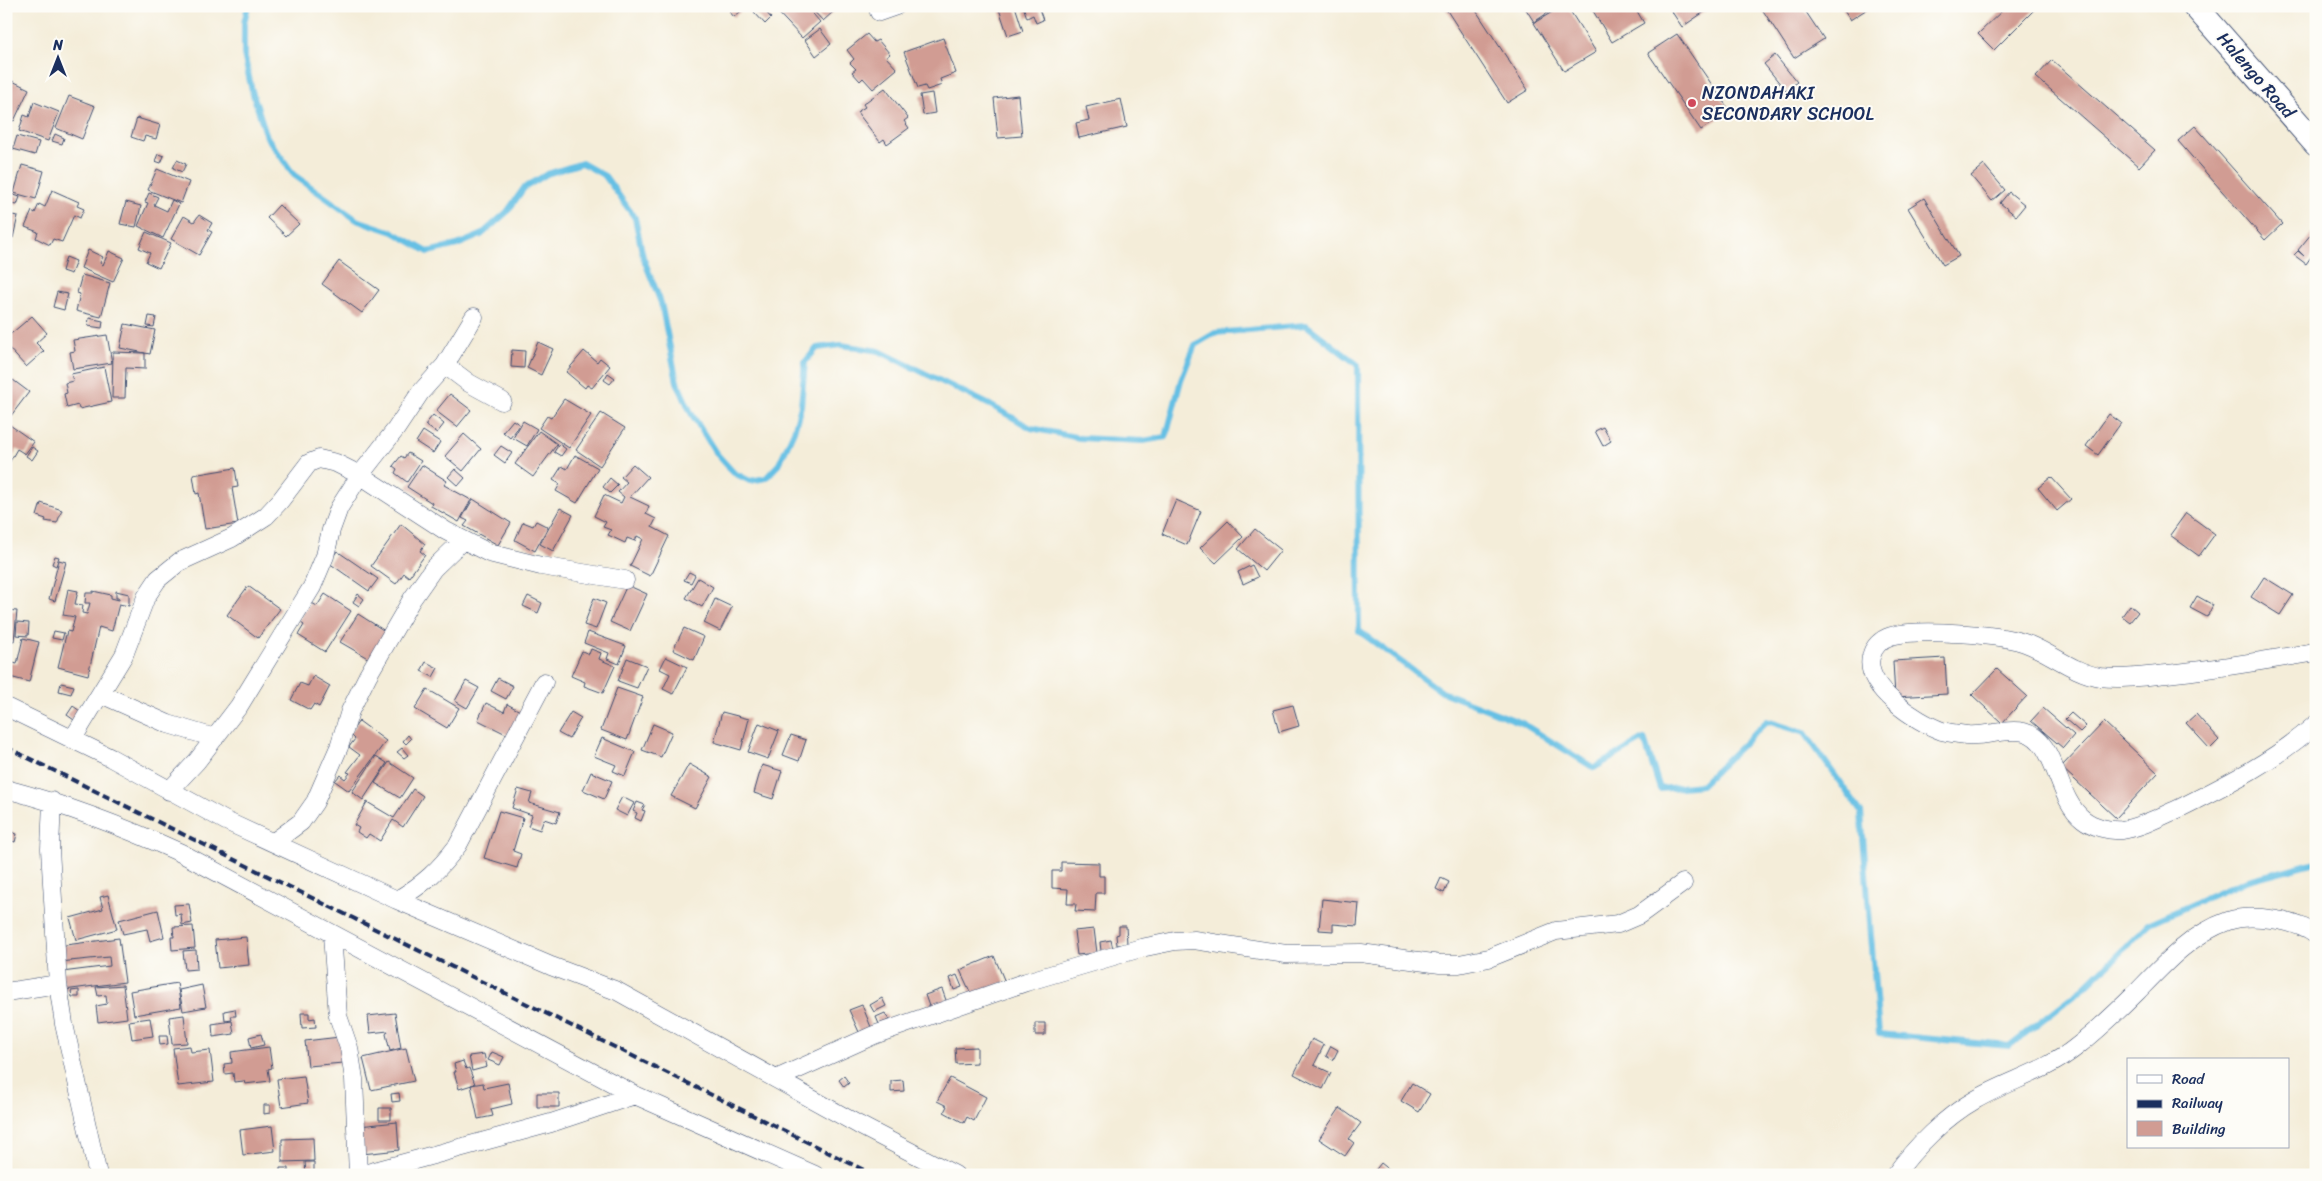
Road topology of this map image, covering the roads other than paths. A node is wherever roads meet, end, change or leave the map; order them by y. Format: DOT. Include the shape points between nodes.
graph roads {
  1 [pos="896,6"];
  2 [pos="2195,6"];
  3 [pos="879,12"];
  4 [pos="2316,144"];
  5 [pos="474,317"];
  6 [pos="445,365"];
  7 [pos="502,401"];
  8 [pos="360,475"];
  9 [pos="463,540"];
  10 [pos="625,580"];
  11 [pos="2316,652"];
  12 [pos="544,682"];
  13 [pos="101,694"];
  14 [pos="6,707"];
  15 [pos="2316,724"];
  16 [pos="215,738"];
  17 [pos="72,740"];
  18 [pos="6,789"];
  19 [pos="169,791"];
  20 [pos="52,801"];
  21 [pos="274,842"];
  22 [pos="1683,883"];
  23 [pos="397,900"];
  24 [pos="332,935"];
  25 [pos="2316,935"];
  26 [pos="58,984"];
  27 [pos="6,992"];
  28 [pos="776,1080"];
  29 [pos="635,1095"];
  30 [pos="393,1171"];
  31 [pos="98,1175"];
  32 [pos="359,1175"];
  33 [pos="815,1175"];
  34 [pos="955,1175"];
  35 [pos="1895,1175"];
  1 -- 3 [label="street"];
  2 -- 4 [label="street, Halengo Road"];
  5 -- 6 [label="street"];
  6 -- 7 [label="street"];
  6 -- 8 [label="street" via="420,393"];
  8 -- 9 [label="street"];
  8 -- 13 [label="street" via="319,459 309,463 266,516 232,538 179,562 158,579 146,597 124,655"];
  8 -- 16 [label="street" via="340,508 312,587 244,698"];
  9 -- 10 [label="street" via="489,553 541,566"];
  9 -- 21 [label="street" via="412,599 368,675 350,711 340,747 315,802 301,822"];
  11 -- 15 [label="street" via="2203,670 2117,678 2098,677 2027,644 2000,637 1900,634 1880,641 1872,651 1870,662 1872,676 1886,695 1943,731 1979,736 2015,731 2037,738 2044,745 2057,779 2075,810 2082,818 2107,829 2138,826 2214,791 2264,764"];
  12 -- 23 [label="street" via="458,845 422,885"];
  13 -- 16 [label="street" via="168,724"];
  13 -- 17 [label="street"];
  14 -- 17 [label="street"];
  16 -- 19 [label="street"];
  17 -- 19 [label="street"];
  18 -- 20 [label="street"];
  19 -- 21 [label="street"];
  20 -- 24 [label="street" via="114,823 181,853"];
  20 -- 26 [label="street" via="50,849"];
  21 -- 23 [label="street"];
  22 -- 28 [label="street" via="1647,910 1618,924 1556,931 1488,958 1459,964 1361,953 1286,954 1194,940 1141,948 1026,982 874,1035"];
  23 -- 28 [label="street" via="617,991"];
  24 -- 29 [label="street"];
  24 -- 32 [label="street" via="338,1016 349,1048 354,1080"];
  25 -- 35 [label="street" via="2267,918 2246,918 2219,925 2195,938 2074,1049 1956,1112"];
  26 -- 27 [label="street"];
  26 -- 31 [label="street"];
  28 -- 34 [label="street"];
  29 -- 30 [label="street"];
  29 -- 33 [label="street"];
  30 -- 32 [label="street"];
}
